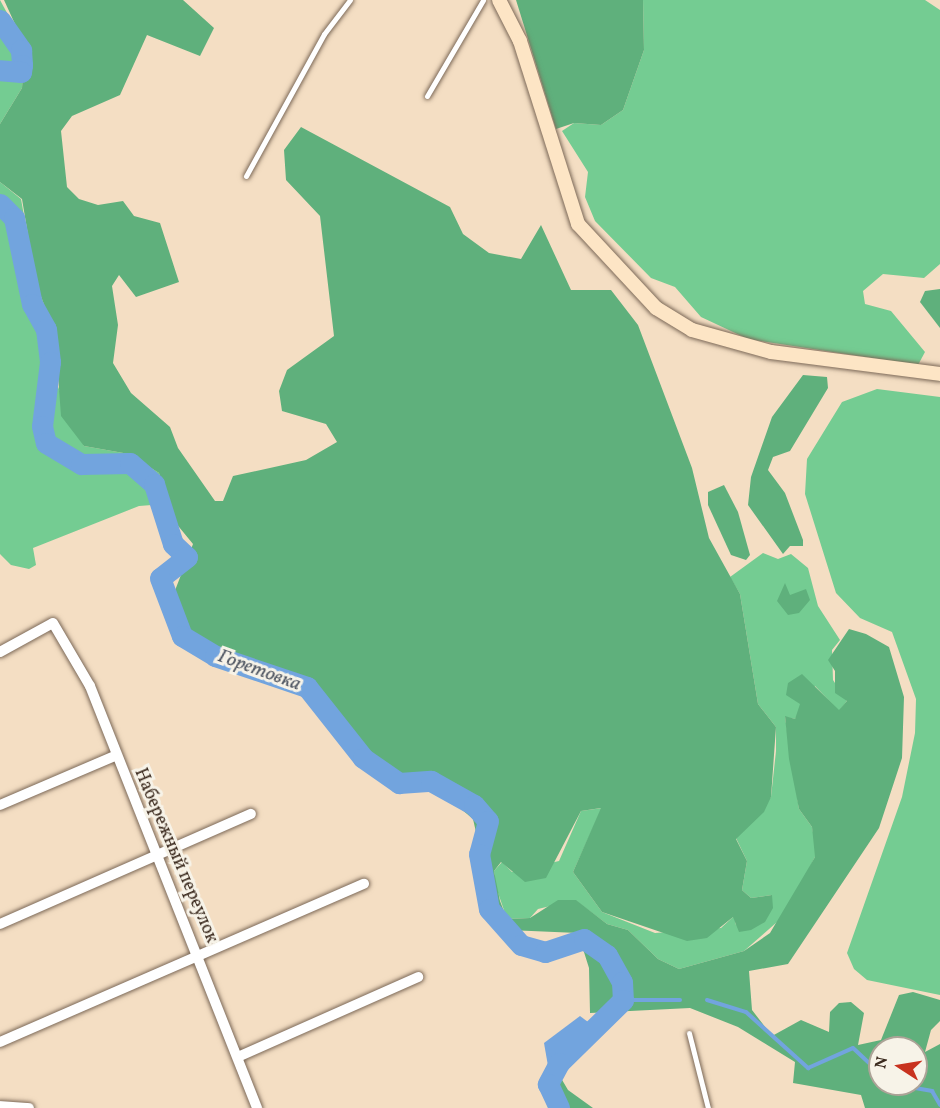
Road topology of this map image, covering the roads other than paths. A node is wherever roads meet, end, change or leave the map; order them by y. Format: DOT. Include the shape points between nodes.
graph roads {
  1 [pos="350,0"];
  2 [pos="483,0"];
  3 [pos="500,0"];
  4 [pos="427,96"];
  5 [pos="246,176"];
  6 [pos="940,374"];
  7 [pos="0,652"];
  8 [pos="115,756"];
  9 [pos="0,805"];
  10 [pos="251,814"];
  11 [pos="154,857"];
  12 [pos="364,884"];
  13 [pos="0,924"];
  14 [pos="199,956"];
  15 [pos="418,977"];
  16 [pos="689,1033"];
  17 [pos="0,1042"];
  18 [pos="240,1056"];
  19 [pos="0,1106"];
  20 [pos="29,1108"];
  21 [pos="257,1108"];
  22 [pos="708,1108"];
  1 -- 5 [label="lane" via="324,34"];
  2 -- 4 [label="lane"];
  3 -- 6 [label="street" via="520,41 578,224 656,308 692,330 771,352"];
  7 -- 8 [label="street, Набережный переулок" via="53,623 110,725"];
  8 -- 9 [label="street"];
  8 -- 11 [label="street, Набережный переулок"];
  10 -- 11 [label="street"];
  11 -- 13 [label="street"];
  11 -- 14 [label="street, Набережный переулок"];
  12 -- 14 [label="street"];
  14 -- 17 [label="street"];
  14 -- 18 [label="street, Набережный переулок"];
  15 -- 18 [label="street"];
  16 -- 22 [label="lane"];
  18 -- 21 [label="street, Набережный переулок"];
  19 -- 20 [label="street"];
}
